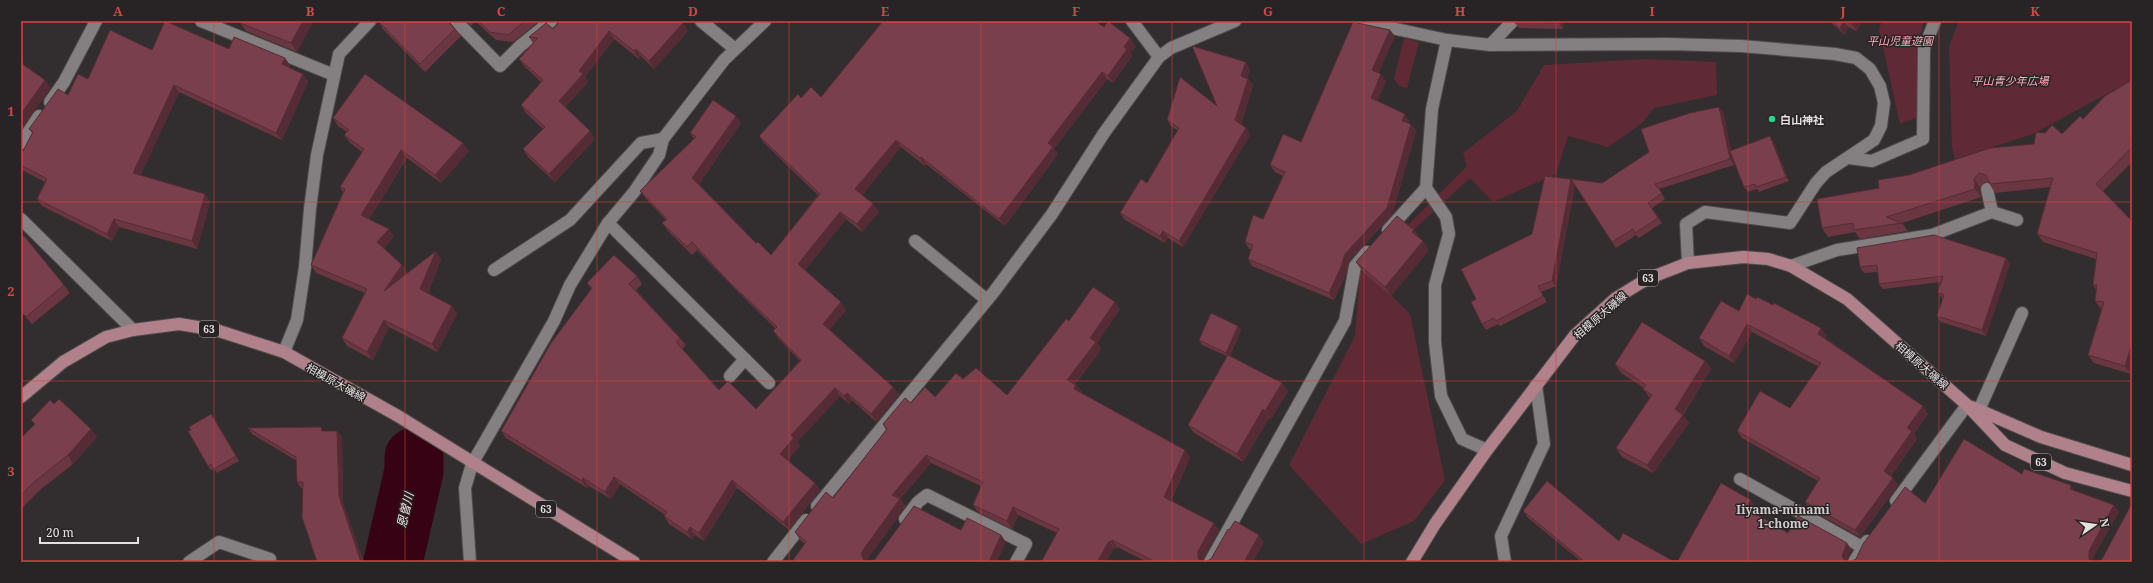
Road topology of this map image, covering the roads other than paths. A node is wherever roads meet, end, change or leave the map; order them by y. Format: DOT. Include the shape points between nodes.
graph roads {
  1 [pos="96,21"];
  2 [pos="201,21"];
  3 [pos="370,21"];
  4 [pos="456,21"];
  5 [pos="551,21"];
  6 [pos="701,21"];
  7 [pos="765,21"];
  8 [pos="1132,21"];
  9 [pos="1235,21"];
  10 [pos="1359,21"];
  11 [pos="1513,21"];
  12 [pos="1935,21"];
  13 [pos="1447,40"];
  14 [pos="1490,46"];
  15 [pos="735,49"];
  16 [pos="1159,57"];
  17 [pos="334,75"];
  18 [pos="663,139"];
  19 [pos="21,143"];
  20 [pos="1849,158"];
  21 [pos="1426,188"];
  22 [pos="1987,189"];
  23 [pos="1992,212"];
  24 [pos="21,219"];
  25 [pos="2017,220"];
  26 [pos="608,223"];
  27 [pos="915,241"];
  28 [pos="1688,263"];
  29 [pos="1791,266"];
  30 [pos="494,270"];
  31 [pos="987,300"];
  32 [pos="2022,313"];
  33 [pos="133,330"];
  34 [pos="284,352"];
  35 [pos="745,359"];
  36 [pos="730,376"];
  37 [pos="769,383"];
  38 [pos="1536,385"];
  39 [pos="21,397"];
  40 [pos="1967,405"];
  41 [pos="1979,410"];
  42 [pos="1487,450"];
  43 [pos="472,464"];
  44 [pos="2132,465"];
  45 [pos="1740,479"];
  46 [pos="2132,491"];
  47 [pos="1889,510"];
  48 [pos="900,526"];
  49 [pos="1876,529"];
  50 [pos="1862,547"];
  51 [pos="270,559"];
  52 [pos="189,562"];
  53 [pos="470,562"];
  54 [pos="634,562"];
  55 [pos="773,562"];
  56 [pos="1016,562"];
  57 [pos="1210,562"];
  58 [pos="1412,562"];
  59 [pos="1505,562"];
  60 [pos="1854,562"];
  1 -- 19 [label="street" via="64,82"];
  2 -- 17 [label="street"];
  3 -- 17 [label="street" via="339,54"];
  4 -- 5 [label="street" via="500,66"];
  6 -- 15 [label="street"];
  7 -- 15 [label="street"];
  8 -- 16 [label="street"];
  9 -- 16 [label="street" via="1171,48"];
  10 -- 13 [label="street"];
  11 -- 14 [label="street"];
  12 -- 20 [label="street" via="1924,48 1923,139 1872,161"];
  13 -- 14 [label="street"];
  13 -- 21 [label="street" via="1432,109"];
  14 -- 20 [label="street" via="1741,46 1856,58 1870,69 1880,86 1884,103 1881,126 1874,140"];
  15 -- 18 [label="street"];
  16 -- 31 [label="street" via="1104,133 1052,214"];
  17 -- 34 [label="street" via="317,154 298,320"];
  18 -- 26 [label="street" via="659,155 634,192"];
  18 -- 30 [label="street" via="641,143 570,220"];
  20 -- 28 [label="street" via="1826,172 1816,182 1790,223 1705,212 1686,224"];
  21 -- 42 [label="street" via="1446,217 1449,234 1435,285 1434,342 1441,396 1462,439"];
  21 -- 57 [label="street" via="1355,266 1345,321"];
  22 -- 23 [label="street"];
  23 -- 25 [label="street"];
  23 -- 29 [label="street" via="1932,235 1838,250"];
  24 -- 33 [label="street"];
  26 -- 35 [label="street"];
  26 -- 43 [label="street" via="570,285 554,321"];
  27 -- 31 [label="street"];
  28 -- 29 [label="main road, 相模原大磯線 / 63" via="1743,257 1768,259"];
  28 -- 38 [label="main road, 相模原大磯線 / 63" via="1647,279 1616,298 1575,335"];
  29 -- 40 [label="main road, 相模原大磯線 / 63" via="1846,299"];
  31 -- 55 [label="street"];
  32 -- 41 [label="street"];
  33 -- 34 [label="main road, 相模原大磯線 / 63" via="179,324 216,330"];
  33 -- 39 [label="main road, 相模原大磯線 / 63" via="106,337 63,362"];
  34 -- 43 [label="main road, 相模原大磯線 / 63" via="398,416"];
  35 -- 36 [label="street"];
  35 -- 37 [label="street"];
  38 -- 42 [label="main road, 相模原大磯線 / 63"];
  38 -- 59 [label="street" via="1544,444 1501,536"];
  40 -- 41 [label="main road, 相模原大磯線 / 63"];
  40 -- 46 [label="main road, 相模原大磯線 / 63" via="2005,445 2065,473"];
  40 -- 47 [label="street"];
  41 -- 44 [label="main road, 相模原大磯線 / 63" via="2041,437"];
  42 -- 58 [label="main road, 相模原大磯線 / 63" via="1435,524"];
  43 -- 53 [label="street" via="465,488"];
  43 -- 54 [label="main road, 相模原大磯線 / 63"];
  45 -- 50 [label="street"];
  48 -- 56 [label="street" via="918,502 927,495 1026,544"];
  49 -- 50 [label="street"];
  50 -- 60 [label="street"];
  51 -- 52 [label="street" via="219,542"];
}
